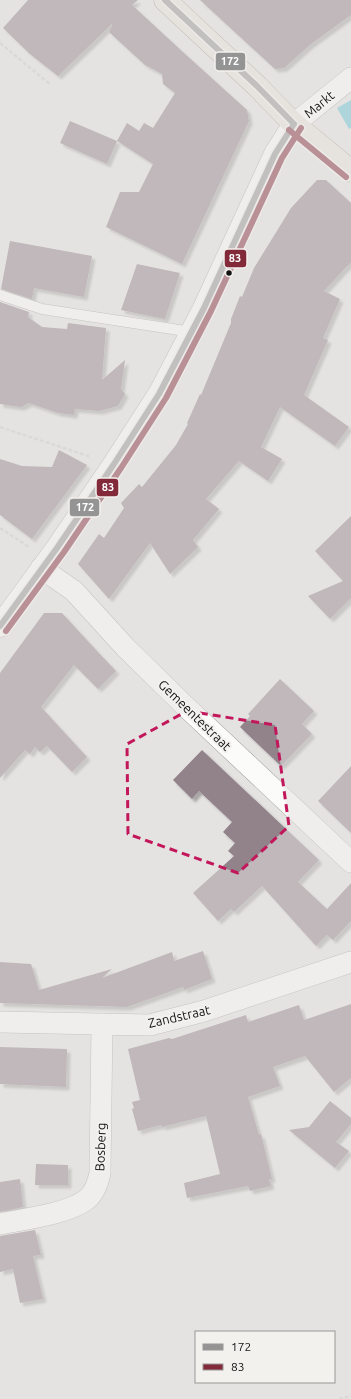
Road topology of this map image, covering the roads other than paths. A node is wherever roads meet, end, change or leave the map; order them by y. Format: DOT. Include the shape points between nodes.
graph roads {
  1 [pos="165,0"];
  2 [pos="351,78"];
  3 [pos="294,124"];
  4 [pos="351,171"];
  5 [pos="0,295"];
  6 [pos="193,332"];
  7 [pos="44,564"];
  8 [pos="0,626"];
  9 [pos="351,862"];
  10 [pos="351,962"];
  11 [pos="0,1022"];
  12 [pos="102,1024"];
  13 [pos="0,1224"];
  1 -- 3 [label="main road"];
  2 -- 3 [label="street, Markt"];
  3 -- 4 [label="main road"];
  3 -- 6 [label="main road, Markt" via="275,154"];
  5 -- 6 [label="lane" via="42,310"];
  6 -- 7 [label="main road, Markt" via="159,394"];
  7 -- 8 [label="main road, Markt"];
  7 -- 9 [label="street, Gemeentestraat" via="74,591 125,647 183,704"];
  10 -- 12 [label="street, Zandstraat" via="204,1011 150,1025"];
  11 -- 12 [label="street, Zandstraat"];
  12 -- 13 [label="street, Bosberg" via="98,1184 87,1200 63,1211"];
}
